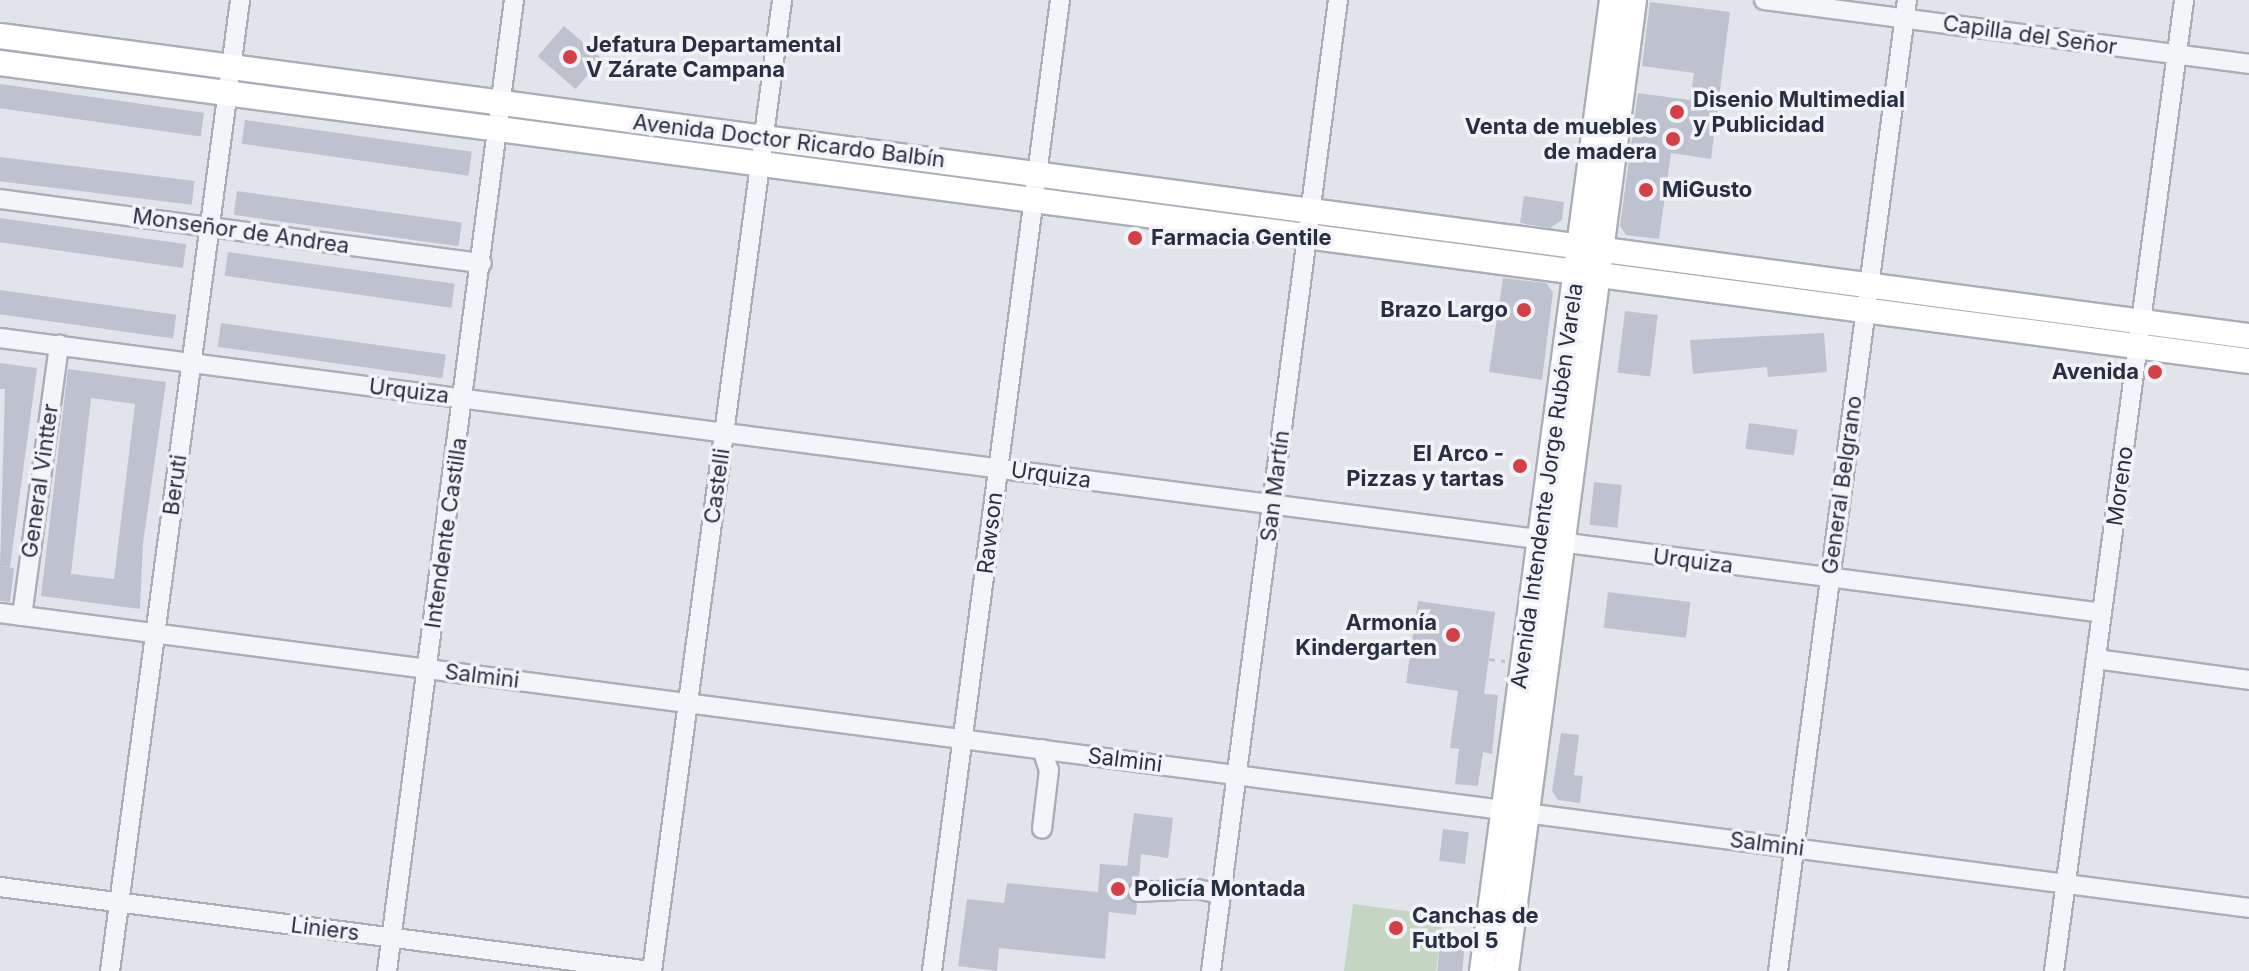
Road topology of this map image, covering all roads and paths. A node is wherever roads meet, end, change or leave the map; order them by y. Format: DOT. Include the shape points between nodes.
graph roads {
  1 [pos="240,0"];
  2 [pos="514,0"];
  3 [pos="782,0"];
  4 [pos="1060,0"];
  5 [pos="1338,0"];
  6 [pos="1612,0"];
  7 [pos="1634,0"];
  8 [pos="1764,0"];
  9 [pos="2184,0"];
  10 [pos="1906,9"];
  11 [pos="0,36"];
  12 [pos="2177,55"];
  13 [pos="0,63"];
  14 [pos="2249,64"];
  15 [pos="231,68"];
  16 [pos="228,93"];
  17 [pos="501,104"];
  18 [pos="500,129"];
  19 [pos="763,138"];
  20 [pos="760,164"];
  21 [pos="1037,173"];
  22 [pos="0,199"];
  23 [pos="1033,200"];
  24 [pos="1309,225"];
  25 [pos="210,227"];
  26 [pos="1588,262"];
  27 [pos="482,263"];
  28 [pos="1867,299"];
  29 [pos="2140,334"];
  30 [pos="2249,336"];
  31 [pos="0,338"];
  32 [pos="59,345"];
  33 [pos="2249,361"];
  34 [pos="191,363"];
  35 [pos="464,398"];
  36 [pos="724,432"];
  37 [pos="998,468"];
  38 [pos="1273,504"];
  39 [pos="1551,543"];
  40 [pos="1830,579"];
  41 [pos="0,613"];
  42 [pos="2102,613"];
  43 [pos="22,616"];
  44 [pos="155,633"];
  45 [pos="2096,659"];
  46 [pos="428,669"];
  47 [pos="2249,680"];
  48 [pos="688,703"];
  49 [pos="963,739"];
  50 [pos="1042,749"];
  51 [pos="1237,775"];
  52 [pos="1515,811"];
  53 [pos="1042,829"];
  54 [pos="1794,848"];
  55 [pos="2066,884"];
  56 [pos="0,887"];
  57 [pos="1138,892"];
  58 [pos="1221,894"];
  59 [pos="119,902"];
  60 [pos="2249,908"];
  61 [pos="392,938"];
  62 [pos="110,971"];
  63 [pos="387,971"];
  64 [pos="651,971"];
  65 [pos="932,971"];
  66 [pos="1211,971"];
  67 [pos="1482,971"];
  68 [pos="1506,971"];
  69 [pos="1778,971"];
  70 [pos="2054,971"];
  1 -- 15 [label="street, Beruti"];
  2 -- 17 [label="street, Intendente Castilla"];
  3 -- 19 [label="street, Castelli"];
  4 -- 21 [label="street, Rawson"];
  5 -- 24 [label="street, San Martín"];
  6 -- 26 [label="main road, Avenida Intendente Jorge Rubén Varela"];
  7 -- 26 [label="main road, Avenida Intendente Jorge Rubén Varela"];
  8 -- 10 [label="street, Capilla del Señor"];
  9 -- 12 [label="street, Moreno"];
  10 -- 12 [label="street, Capilla del Señor"];
  10 -- 28 [label="street, General Belgrano"];
  11 -- 15 [label="main road, Avenida Doctor Ricardo Balbín"];
  12 -- 14 [label="street, Capilla del Señor"];
  12 -- 29 [label="street, Moreno"];
  13 -- 16 [label="main road, Avenida Doctor Ricardo Balbín"];
  15 -- 16 [label="street, Beruti"];
  15 -- 17 [label="main road, Avenida Doctor Ricardo Balbín"];
  16 -- 18 [label="main road, Avenida Doctor Ricardo Balbín"];
  16 -- 25 [label="street, Beruti"];
  17 -- 18 [label="street, Intendente Castilla"];
  17 -- 19 [label="main road, Avenida Doctor Ricardo Balbín"];
  18 -- 20 [label="main road, Avenida Doctor Ricardo Balbín"];
  18 -- 27 [label="street, Intendente Castilla"];
  19 -- 20 [label="street, Castelli"];
  19 -- 21 [label="main road, Avenida Doctor Ricardo Balbín"];
  20 -- 23 [label="main road, Avenida Doctor Ricardo Balbín"];
  20 -- 36 [label="street, Castelli"];
  21 -- 23 [label="street, Rawson"];
  21 -- 24 [label="main road, Avenida Doctor Ricardo Balbín"];
  22 -- 25 [label="street, Monseñor de Andrea"];
  23 -- 24 [label="main road, Avenida Doctor Ricardo Balbín"];
  23 -- 37 [label="street, Rawson"];
  24 -- 26 [label="main road, Avenida Doctor Ricardo Balbín"];
  24 -- 38 [label="street, San Martín"];
  25 -- 27 [label="street, Monseñor de Andrea"];
  25 -- 34 [label="street, Beruti"];
  26 -- 28 [label="main road, Avenida Doctor Ricardo Balbín"];
  26 -- 39 [label="main road, Avenida Intendente Jorge Rubén Varela"];
  27 -- 35 [label="street, Intendente Castilla"];
  28 -- 29 [label="main road, Avenida Doctor Ricardo Balbín"];
  28 -- 40 [label="street, General Belgrano"];
  29 -- 30 [label="main road"];
  29 -- 33 [label="main road"];
  29 -- 42 [label="street, Moreno"];
  31 -- 32 [label="street, Urquiza"];
  32 -- 34 [label="street, Urquiza"];
  32 -- 43 [label="street, General Vintter"];
  34 -- 35 [label="street, Urquiza"];
  34 -- 44 [label="street, Beruti"];
  35 -- 36 [label="street, Urquiza"];
  35 -- 46 [label="street, Intendente Castilla"];
  36 -- 37 [label="street, Urquiza"];
  36 -- 48 [label="street, Castelli"];
  37 -- 38 [label="street, Urquiza"];
  37 -- 49 [label="street, Rawson"];
  38 -- 39 [label="street, Urquiza"];
  38 -- 51 [label="street, San Martín"];
  39 -- 40 [label="street, Urquiza"];
  39 -- 52 [label="main road, Avenida Intendente Jorge Rubén Varela"];
  40 -- 42 [label="street, Urquiza"];
  40 -- 54 [label="street, General Belgrano"];
  41 -- 43 [label="street, Salmini"];
  42 -- 45 [label="street, Moreno"];
  43 -- 44 [label="street, Salmini"];
  44 -- 46 [label="street, Salmini"];
  44 -- 59 [label="street, Beruti"];
  45 -- 47 [label="street"];
  45 -- 55 [label="street, Moreno"];
  46 -- 48 [label="street, Salmini"];
  46 -- 61 [label="street, Intendente Castilla"];
  48 -- 49 [label="street, Salmini"];
  48 -- 64 [label="street, Castelli"];
  49 -- 50 [label="street, Salmini"];
  49 -- 65 [label="street, Rawson"];
  50 -- 51 [label="street, Salmini"];
  50 -- 53 [label="street" via="1049,770"];
  51 -- 52 [label="street, Salmini"];
  51 -- 58 [label="street, San Martín"];
  52 -- 54 [label="street, Salmini"];
  52 -- 67 [label="main road, Avenida Intendente Jorge Rubén Varela"];
  52 -- 68 [label="main road, Avenida Intendente Jorge Rubén Varela"];
  54 -- 55 [label="street, Salmini"];
  54 -- 69 [label="street, General Belgrano"];
  55 -- 60 [label="street, Salmini"];
  55 -- 70 [label="street, Moreno"];
  56 -- 59 [label="street, Liniers"];
  57 -- 58 [label="street" via="1197,889"];
  58 -- 66 [label="street, San Martín"];
  59 -- 61 [label="street, Liniers"];
  59 -- 62 [label="street, Beruti"];
  61 -- 63 [label="street, Intendente Castilla"];
  61 -- 64 [label="street, Liniers"];
}
